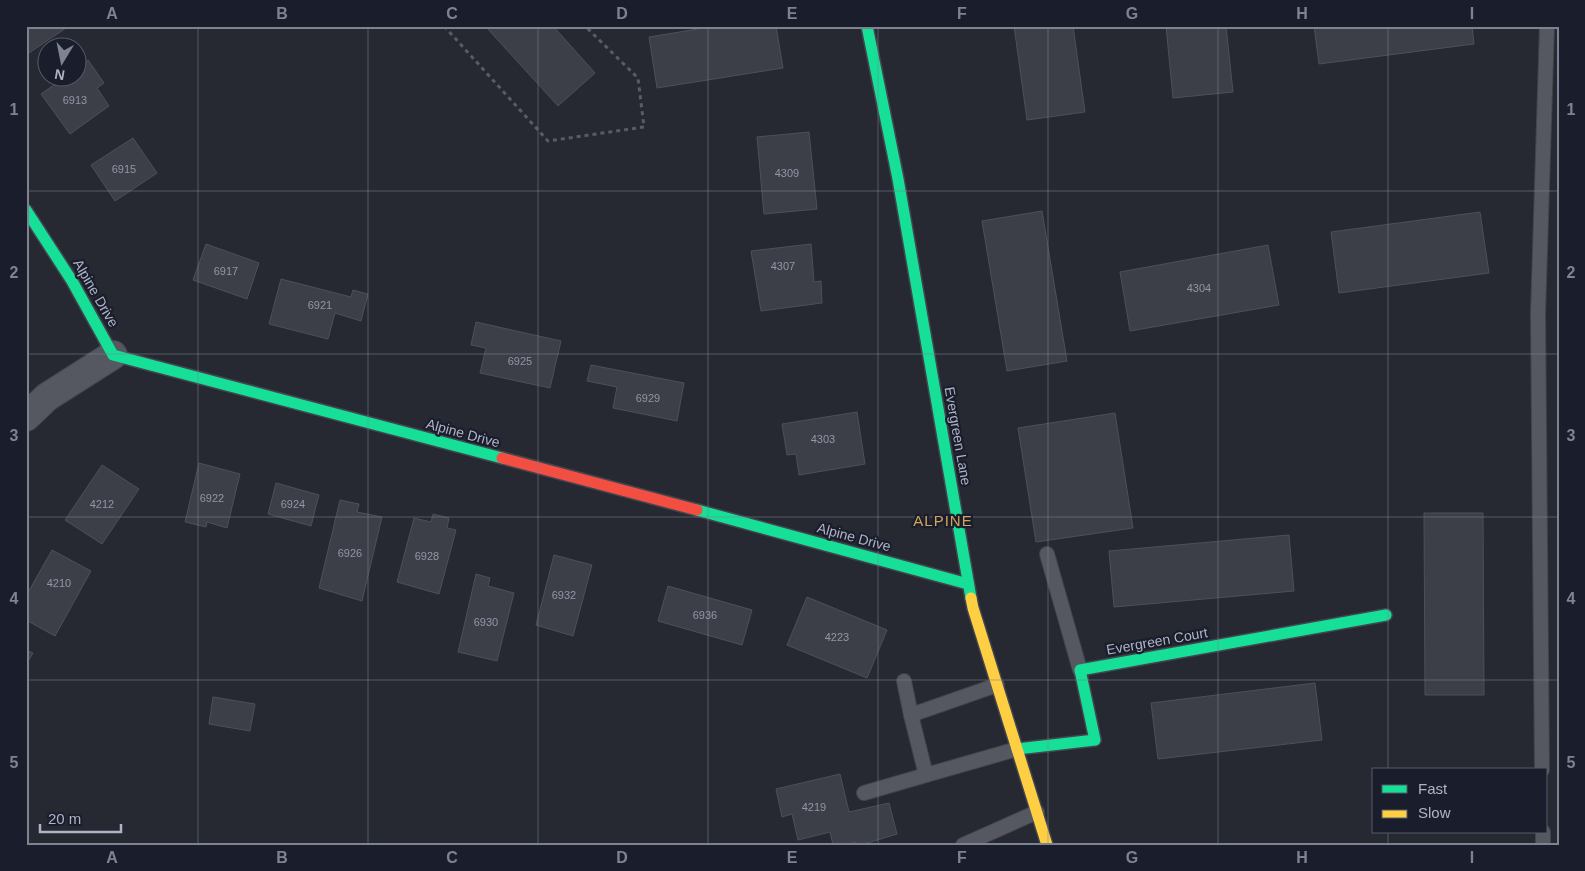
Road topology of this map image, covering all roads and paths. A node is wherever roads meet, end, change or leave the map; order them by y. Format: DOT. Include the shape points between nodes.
graph roads {
  1 [pos="444,26"];
  2 [pos="866,26"];
  3 [pos="1547,26"];
  4 [pos="587,28"];
  5 [pos="26,210"];
  6 [pos="113,355"];
  7 [pos="26,417"];
  8 [pos="1047,554"];
  9 [pos="968,584"];
  10 [pos="1386,615"];
  11 [pos="1080,670"];
  12 [pos="904,681"];
  13 [pos="997,685"];
  14 [pos="911,715"];
  15 [pos="1017,749"];
  16 [pos="1542,768"];
  17 [pos="926,775"];
  18 [pos="864,793"];
  19 [pos="1037,812"];
  20 [pos="963,845"];
  21 [pos="1047,845"];
  1 -- 4 [label="path" via="548,142 644,127 638,78"];
  2 -- 9 [label="street, Evergreen Lane" via="898,179"];
  3 -- 16 [label="lane" via="1538,314"];
  5 -- 6 [label="street, Alpine Drive" via="87,306"];
  6 -- 7 [label="street" via="47,397"];
  6 -- 9 [label="street, Alpine Drive"];
  8 -- 11 [label="lane"];
  9 -- 13 [label="street, Evergreen Lane"];
  10 -- 11 [label="street, Evergreen Court"];
  11 -- 15 [label="street" via="1095,740"];
  12 -- 14 [label="lane"];
  13 -- 14 [label="lane"];
  13 -- 15 [label="street, Evergreen Lane"];
  14 -- 17 [label="lane"];
  15 -- 17 [label="lane"];
  15 -- 19 [label="street, Evergreen Lane"];
  17 -- 18 [label="lane"];
  19 -- 20 [label="lane"];
  19 -- 21 [label="street, Evergreen Lane"];
}
